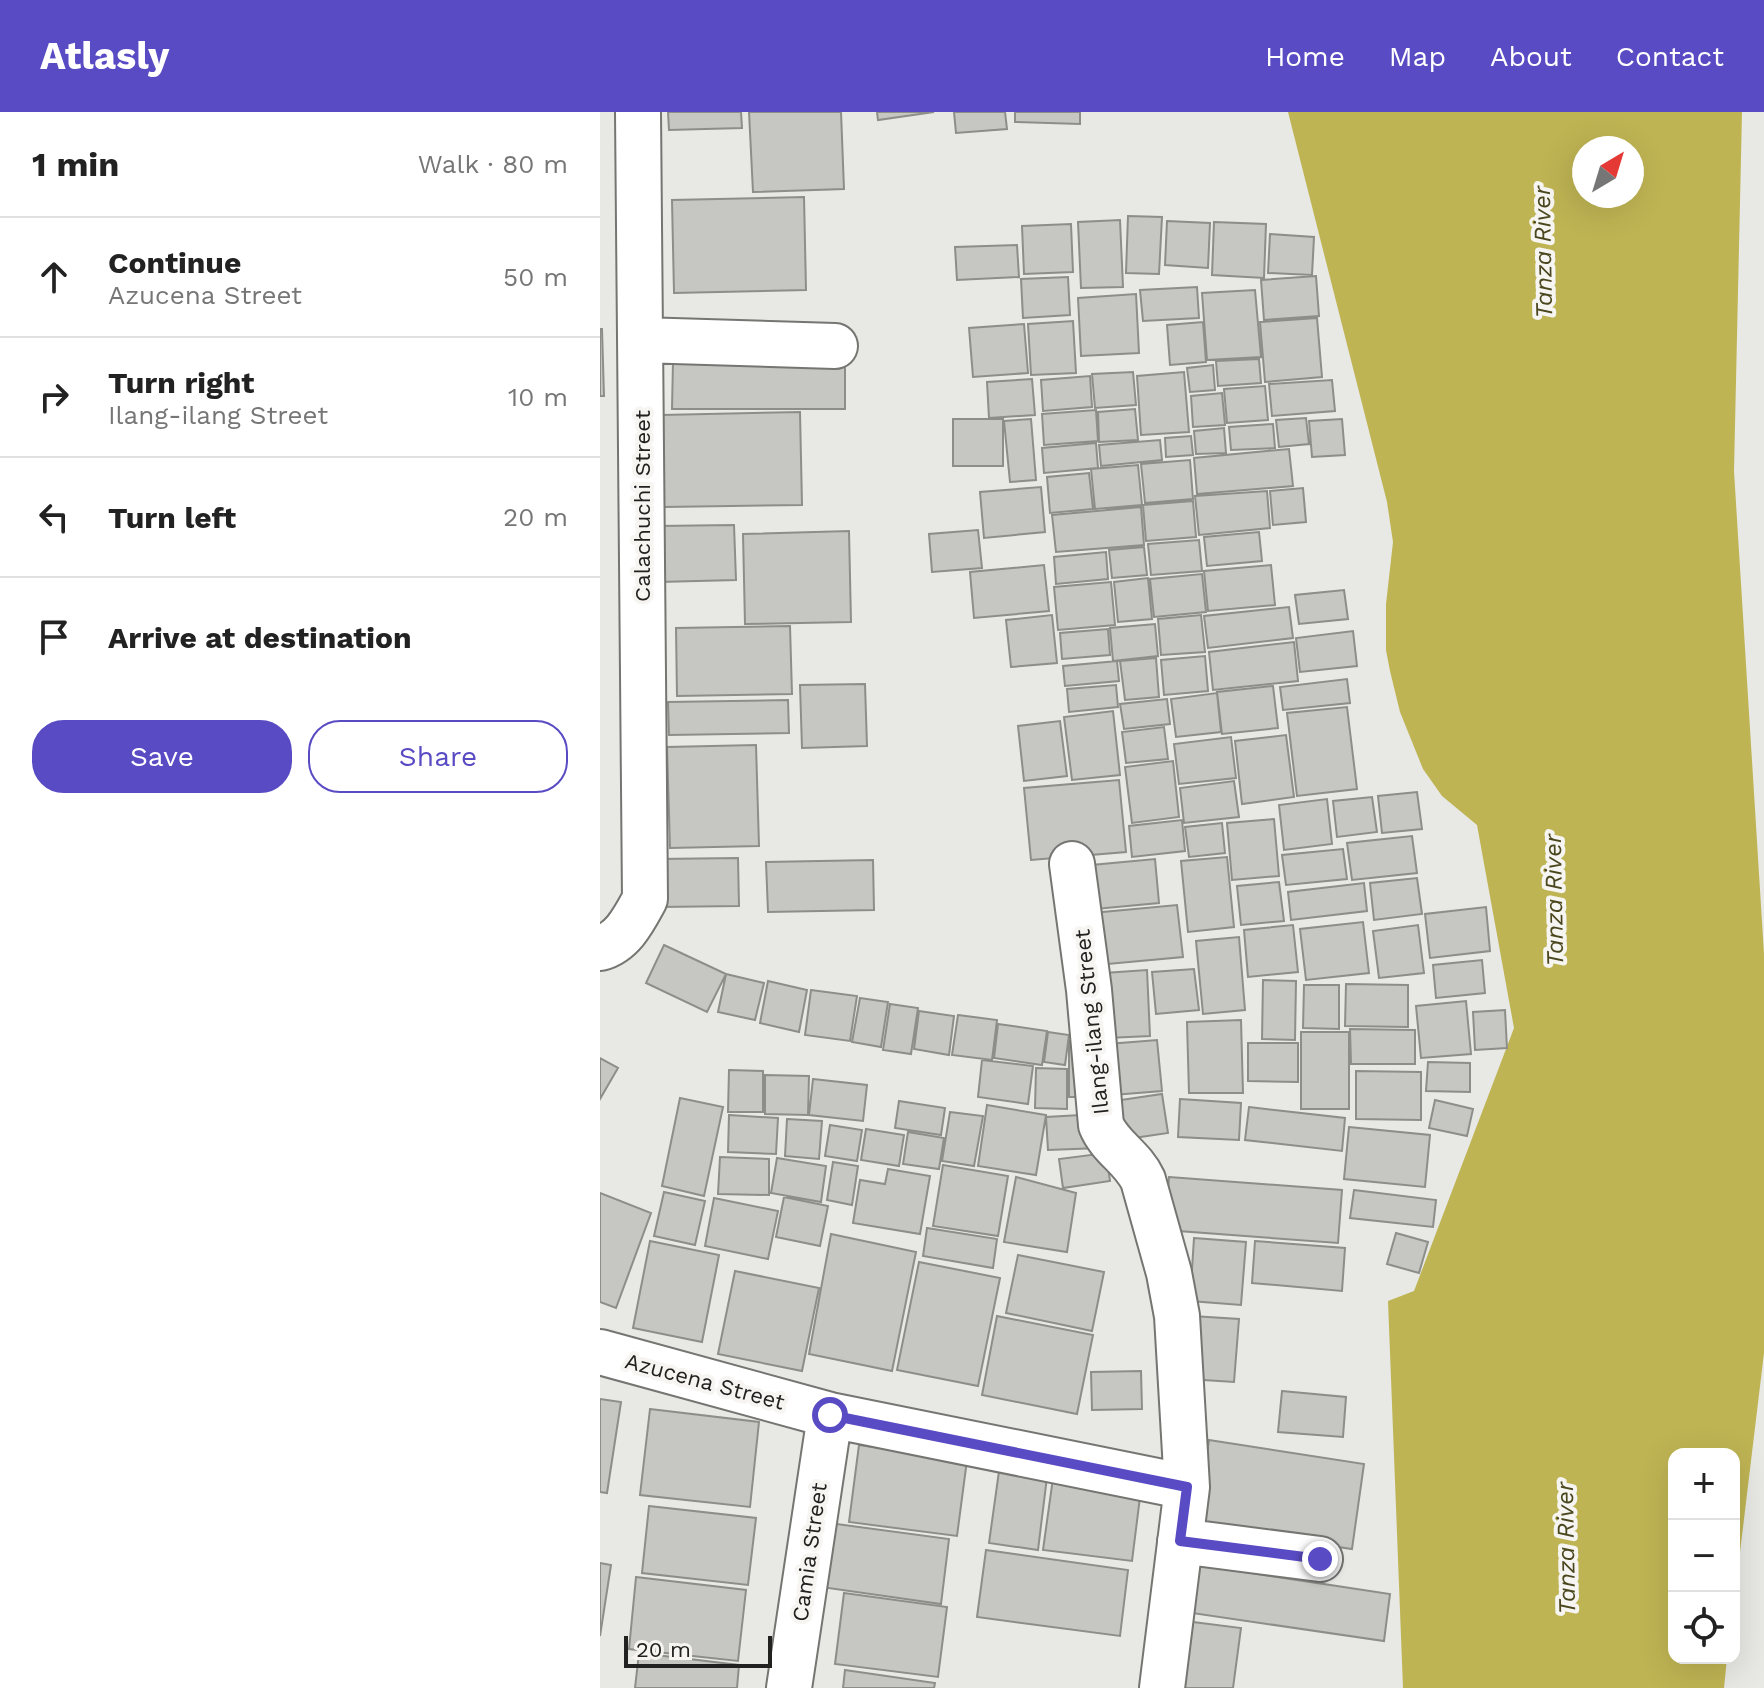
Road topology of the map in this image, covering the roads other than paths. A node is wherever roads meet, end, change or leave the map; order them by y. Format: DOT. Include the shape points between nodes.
graph roads {
  1 [pos="638,112"];
  2 [pos="640,340"];
  3 [pos="835,346"];
  4 [pos="1072,864"];
  5 [pos="600,948"];
  6 [pos="600,1352"];
  7 [pos="830,1415"];
  8 [pos="1187,1487"];
  9 [pos="1180,1541"];
  10 [pos="1320,1559"];
  11 [pos="789,1688"];
  12 [pos="1162,1688"];
  1 -- 2 [label="street, Calachuchi Street"];
  2 -- 3 [label="street"];
  2 -- 5 [label="street, Calachuchi Street" via="645,899 630,926 611,945"];
  4 -- 8 [label="street, Ilang-ilang Street" via="1101,1125 1143,1180 1177,1316"];
  6 -- 7 [label="street, Azucena Street"];
  7 -- 8 [label="street, Azucena Street"];
  7 -- 11 [label="street, Camia Street"];
  8 -- 9 [label="street, Ilang-ilang Street"];
  9 -- 10 [label="street"];
  9 -- 12 [label="street, Ilang-ilang Street"];
}
